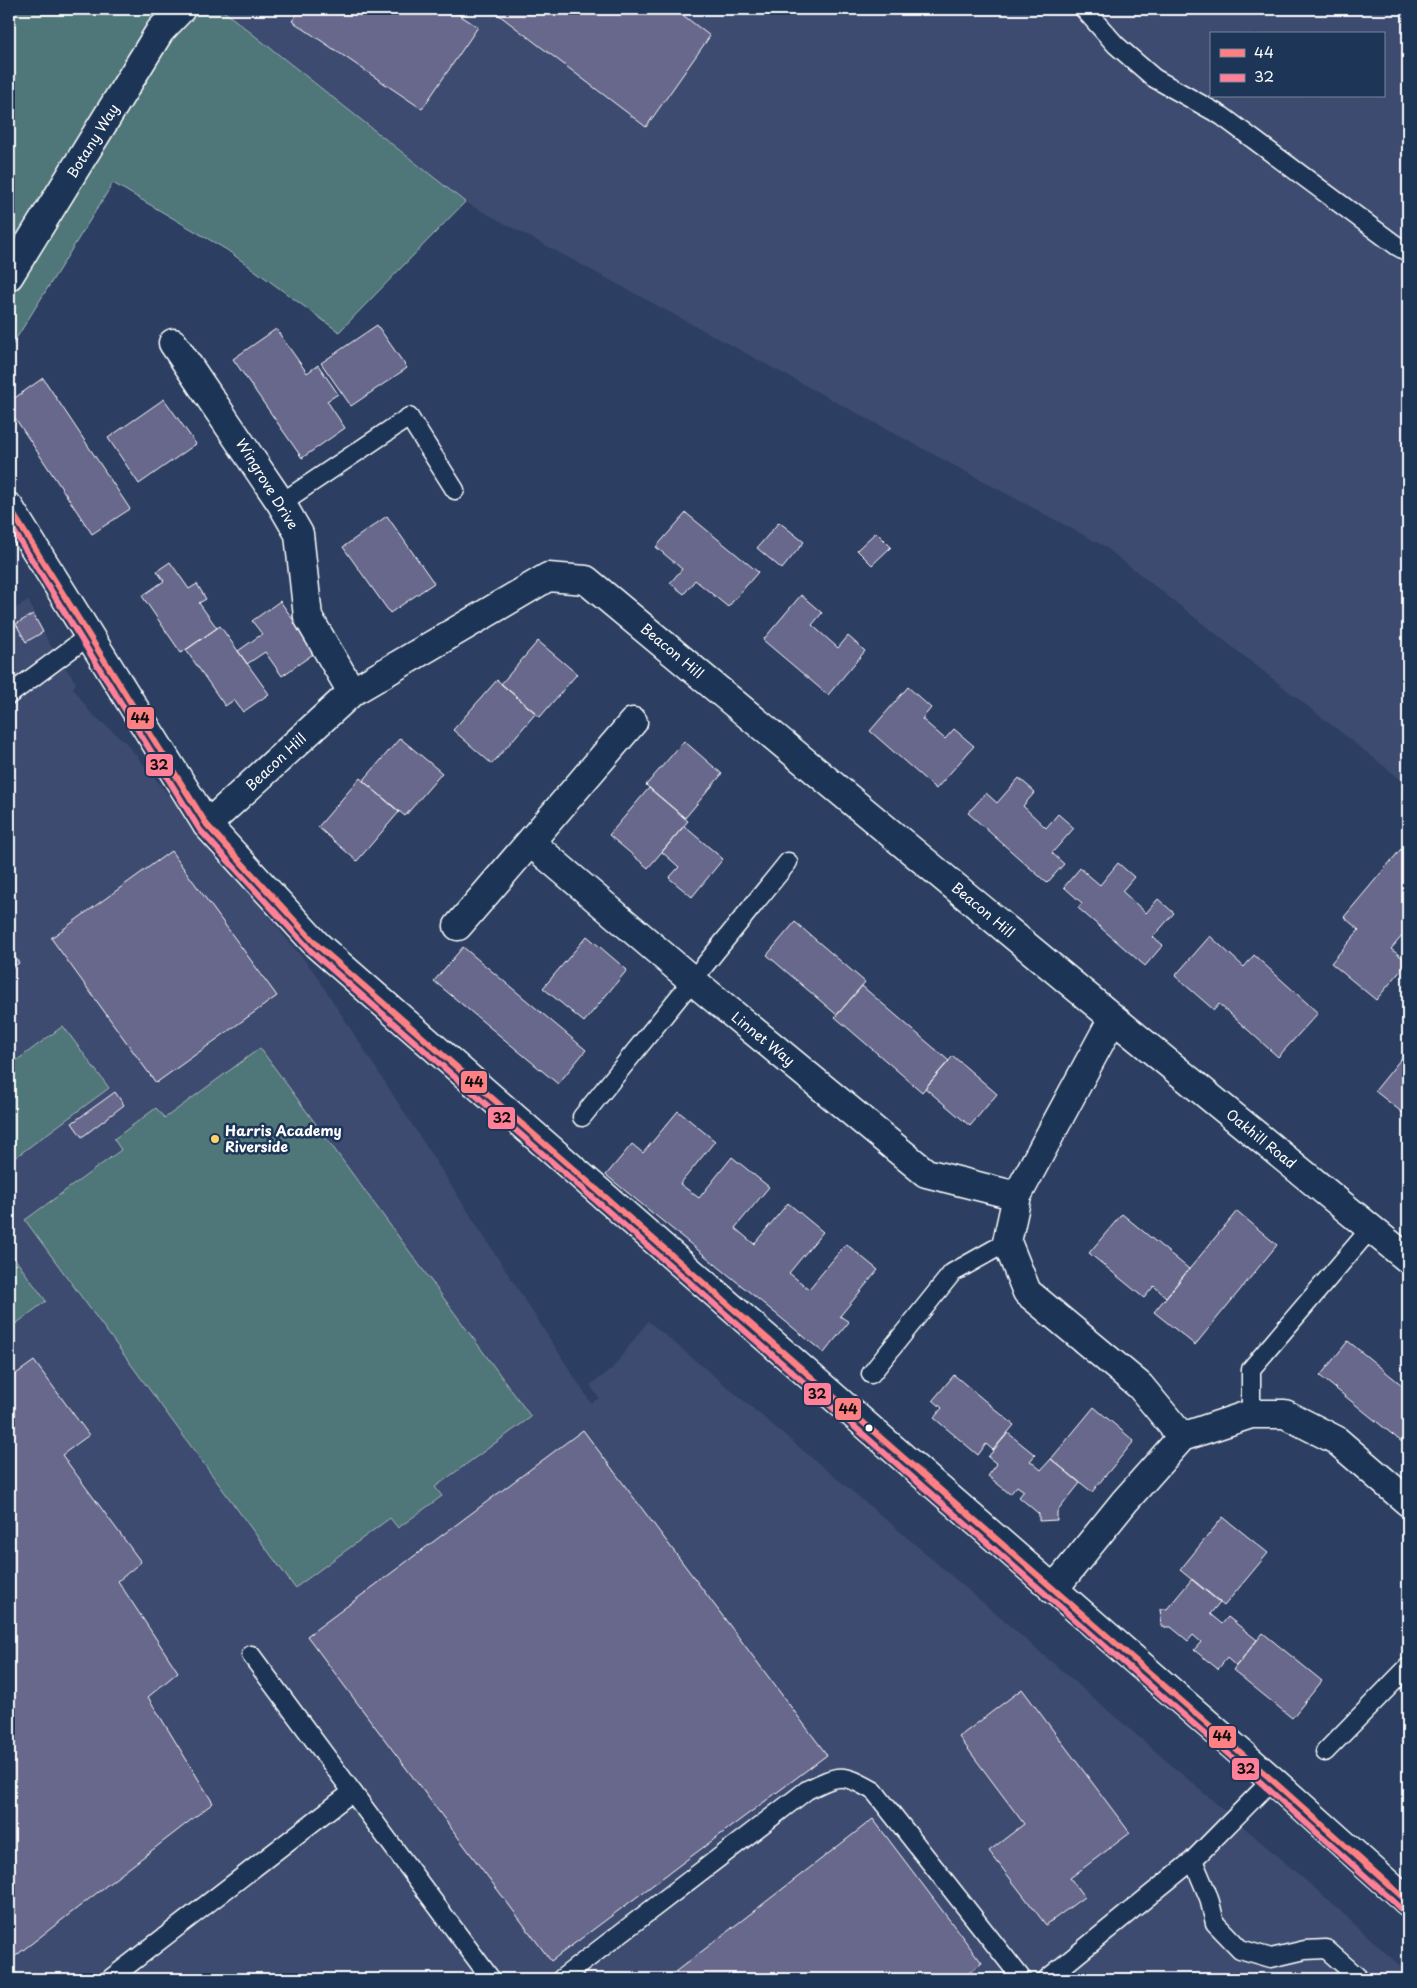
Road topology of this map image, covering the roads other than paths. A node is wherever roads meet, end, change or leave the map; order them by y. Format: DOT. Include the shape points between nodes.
graph roads {
  1 [pos="181,9"];
  2 [pos="1084,9"];
  3 [pos="1408,252"];
  4 [pos="9,276"];
  5 [pos="173,343"];
  6 [pos="455,490"];
  7 [pos="281,503"];
  8 [pos="9,507"];
  9 [pos="90,635"];
  10 [pos="352,692"];
  11 [pos="9,695"];
  12 [pos="633,722"];
  13 [pos="207,825"];
  14 [pos="530,842"];
  15 [pos="788,862"];
  16 [pos="458,926"];
  17 [pos="693,981"];
  18 [pos="1113,1018"];
  19 [pos="582,1117"];
  20 [pos="1017,1196"];
  21 [pos="1370,1228"];
  22 [pos="1007,1242"];
  23 [pos="1408,1259"];
  24 [pos="871,1374"];
  25 [pos="1251,1414"];
  26 [pos="1182,1437"];
  27 [pos="1408,1502"];
  28 [pos="1053,1590"];
  29 [pos="251,1655"];
  30 [pos="1408,1667"];
  31 [pos="1325,1752"];
  32 [pos="1272,1780"];
  33 [pos="352,1792"];
  34 [pos="1193,1860"];
  35 [pos="1408,1902"];
  36 [pos="110,1979"];
  37 [pos="490,1979"];
  38 [pos="561,1979"];
  39 [pos="1022,1979"];
  40 [pos="1047,1979"];
  41 [pos="1360,1979"];
  1 -- 4 [label="street, Botany Way" via="160,31"];
  2 -- 3 [label="lane" via="1116,45 1154,78 1222,116"];
  5 -- 7 [label="street, Wingrove Drive"];
  6 -- 7 [label="lane" via="409,417"];
  7 -- 10 [label="street, Wingrove Drive" via="298,534 308,616"];
  8 -- 9 [label="street"];
  9 -- 11 [label="lane"];
  9 -- 13 [label="street"];
  10 -- 13 [label="street, Beacon Hill"];
  10 -- 18 [label="street, Beacon Hill" via="548,577 586,580"];
  12 -- 14 [label="street"];
  13 -- 28 [label="street" via="317,945"];
  14 -- 16 [label="street"];
  14 -- 17 [label="street, Linnet Way"];
  15 -- 17 [label="lane"];
  17 -- 19 [label="lane"];
  17 -- 20 [label="street, Linnet Way" via="926,1173"];
  18 -- 20 [label="street"];
  18 -- 21 [label="street, Oakhill Road"];
  20 -- 22 [label="street"];
  21 -- 23 [label="street, Oakhill Road"];
  21 -- 25 [label="lane" via="1251,1369"];
  22 -- 24 [label="lane" via="952,1273"];
  22 -- 26 [label="street" via="1027,1292 1140,1386"];
  25 -- 26 [label="street"];
  25 -- 27 [label="street" via="1285,1414 1336,1440"];
  26 -- 28 [label="street"];
  28 -- 32 [label="street"];
  29 -- 33 [label="lane"];
  30 -- 31 [label="lane"];
  32 -- 34 [label="lane"];
  32 -- 35 [label="street"];
  33 -- 36 [label="lane"];
  33 -- 37 [label="lane"];
  34 -- 40 [label="lane"];
  34 -- 41 [label="lane" via="1209,1898 1215,1923 1240,1949 1271,1958 1326,1949"];
  38 -- 39 [label="lane" via="807,1790 834,1777 852,1778 874,1791"];
}
